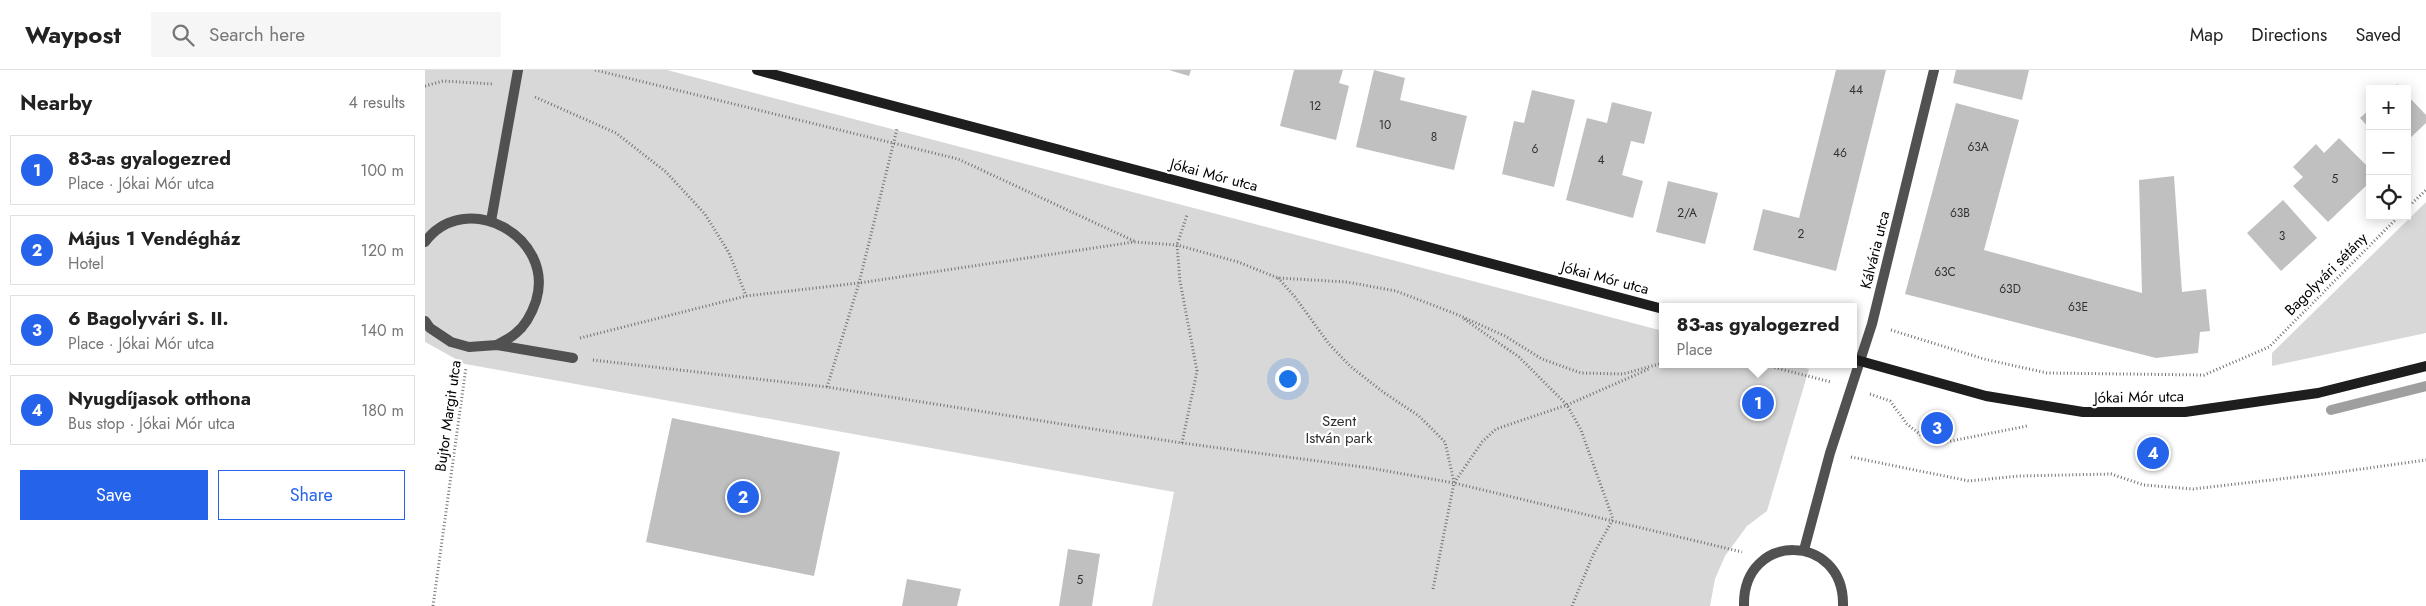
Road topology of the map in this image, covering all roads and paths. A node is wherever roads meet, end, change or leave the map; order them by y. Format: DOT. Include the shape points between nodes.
graph roads {
  1 [pos="517,70"];
  2 [pos="595,70"];
  3 [pos="757,70"];
  4 [pos="1934,70"];
  5 [pos="425,86"];
  6 [pos="514,89"];
  7 [pos="901,108"];
  8 [pos="894,144"];
  9 [pos="2426,190"];
  10 [pos="2411,204"];
  11 [pos="1187,215"];
  12 [pos="491,220"];
  13 [pos="2395,220"];
  14 [pos="425,242"];
  15 [pos="1134,242"];
  16 [pos="1177,245"];
  17 [pos="1278,278"];
  18 [pos="859,283"];
  19 [pos="746,296"];
  20 [pos="1659,308"];
  21 [pos="1457,314"];
  22 [pos="425,321"];
  23 [pos="1872,324"];
  24 [pos="574,340"];
  25 [pos="497,345"];
  26 [pos="469,347"];
  27 [pos="573,358"];
  28 [pos="1857,360"];
  29 [pos="1659,365"];
  30 [pos="1656,366"];
  31 [pos="2426,366"];
  32 [pos="1778,368"];
  33 [pos="1855,368"];
  34 [pos="1800,373"];
  35 [pos="827,387"];
  36 [pos="1890,401"];
  37 [pos="1567,405"];
  38 [pos="2036,423"];
  39 [pos="1182,443"];
  40 [pos="1829,453"];
  41 [pos="2426,460"];
  42 [pos="1454,483"];
  43 [pos="1613,520"];
  44 [pos="1804,550"];
  45 [pos="1765,558"];
  46 [pos="1433,589"];
  47 [pos="433,606"];
  48 [pos="1572,606"];
  49 [pos="1743,606"];
  50 [pos="1843,606"];
  1 -- 6 [label="street"];
  2 -- 8 [label="path"];
  3 -- 7 [label="street, Jókai Mór utca"];
  4 -- 23 [label="street, Kálvária utca"];
  5 -- 6 [label="path" via="443,81 496,84"];
  6 -- 12 [label="street"];
  6 -- 19 [label="path" via="617,133 666,172 705,214 729,253"];
  7 -- 8 [label="path"];
  7 -- 20 [label="street, Jókai Mór utca"];
  8 -- 15 [label="path" via="958,159"];
  8 -- 18 [label="path"];
  9 -- 10 [label="path"];
  11 -- 16 [label="path"];
  12 -- 14 [label="street" via="460,219 432,233"];
  12 -- 25 [label="street" via="512,231 528,247 538,269 539,292 531,315 517,333"];
  13 -- 23 [label="path, Bagolyvári sétány" via="2269,347 2204,375 2047,373 1984,359"];
  15 -- 16 [label="path"];
  15 -- 18 [label="path"];
  16 -- 17 [label="path" via="1238,262"];
  16 -- 39 [label="path" via="1180,280 1197,371"];
  17 -- 21 [label="path" via="1347,282 1396,291"];
  17 -- 42 [label="path" via="1350,366 1419,416 1445,442"];
  18 -- 19 [label="path"];
  18 -- 35 [label="path"];
  19 -- 24 [label="path"];
  21 -- 30 [label="path" via="1505,336 1541,358 1581,373 1623,374"];
  21 -- 37 [label="path" via="1519,357"];
  22 -- 26 [label="street" via="451,342"];
  23 -- 28 [label="street, Kálvária utca"];
  25 -- 26 [label="street"];
  25 -- 27 [label="street"];
  26 -- 47 [label="path, Bujtor Margit utca"];
  27 -- 35 [label="path"];
  28 -- 31 [label="street, Jókai Mór utca" via="1986,396 2083,412 2185,412 2318,393"];
  29 -- 30 [label="path"];
  30 -- 37 [label="path"];
  32 -- 34 [label="path"];
  33 -- 40 [label="street, Kálvária utca"];
  35 -- 39 [label="path"];
  36 -- 38 [label="path" via="1907,424 1922,436 1945,442"];
  37 -- 42 [label="path" via="1496,429 1481,442"];
  37 -- 43 [label="path" via="1581,430"];
  39 -- 42 [label="path" via="1370,468"];
  40 -- 41 [label="path" via="1969,481 2019,476 2111,474 2144,485 2193,489"];
  40 -- 44 [label="street, Kálvária utca"];
  42 -- 43 [label="path"];
  42 -- 46 [label="path"];
  43 -- 45 [label="path"];
  43 -- 48 [label="path" via="1593,555"];
  44 -- 45 [label="street" via="1787,550"];
  44 -- 50 [label="street" via="1821,557 1837,573 1844,591"];
  45 -- 49 [label="street" via="1751,572 1743,590"];
}
